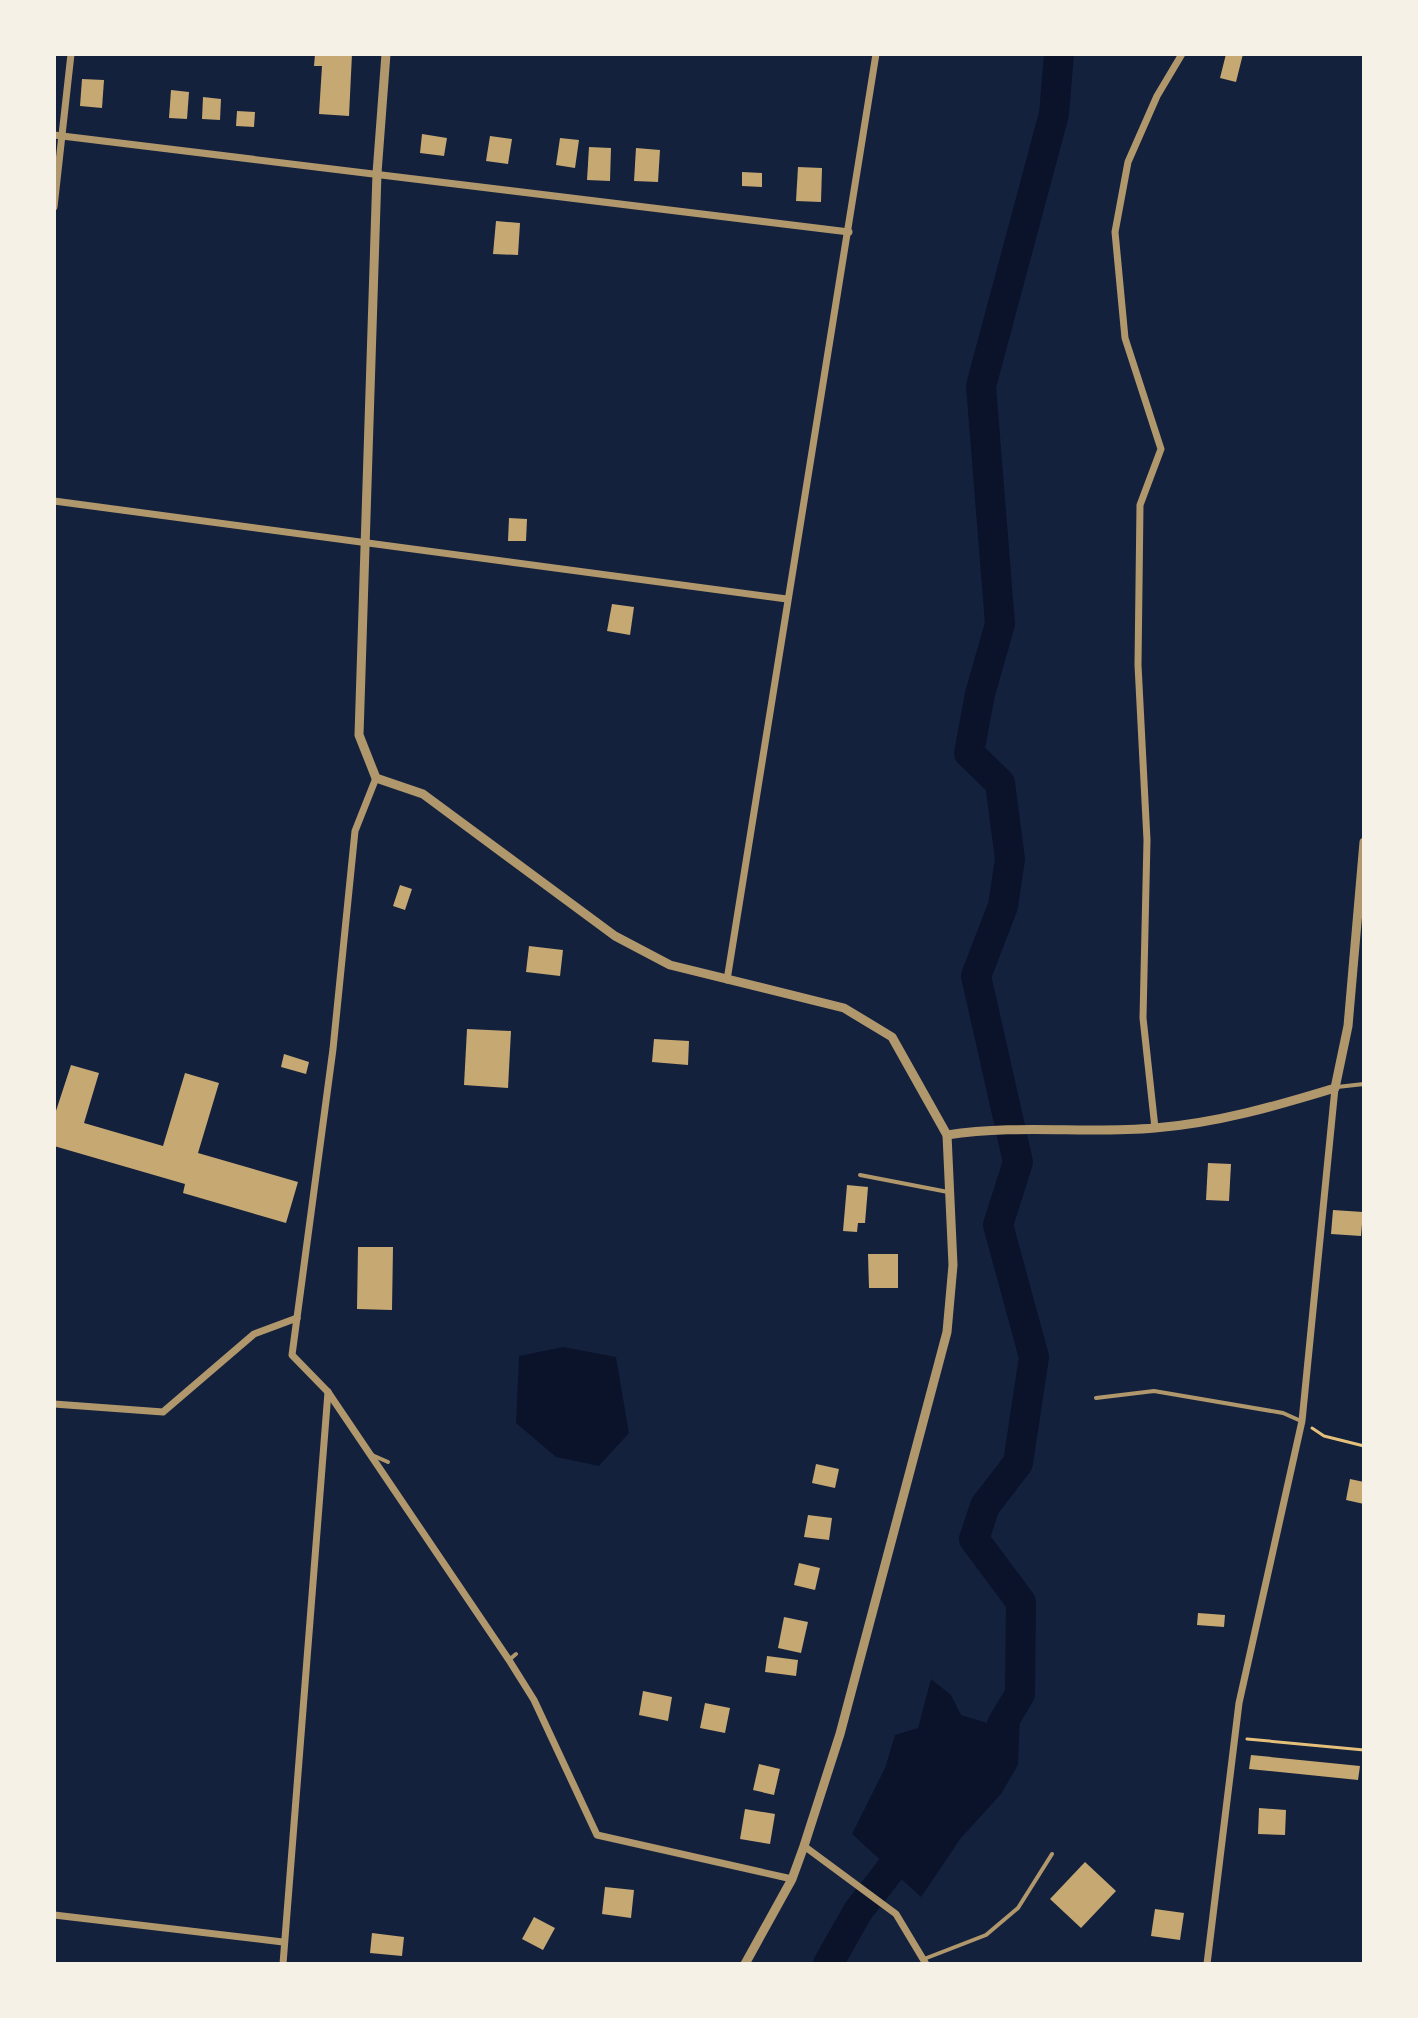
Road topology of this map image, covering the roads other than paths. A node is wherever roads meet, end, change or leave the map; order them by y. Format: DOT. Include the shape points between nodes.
graph roads {
  1 [pos="71,54"];
  2 [pos="386,54"];
  3 [pos="876,54"];
  4 [pos="1182,54"];
  5 [pos="58,135"];
  6 [pos="377,173"];
  7 [pos="54,207"];
  8 [pos="849,232"];
  9 [pos="54,501"];
  10 [pos="365,542"];
  11 [pos="787,599"];
  12 [pos="376,778"];
  13 [pos="1364,842"];
  14 [pos="727,980"];
  15 [pos="1364,1084"];
  16 [pos="1335,1088"];
  17 [pos="1155,1128"];
  18 [pos="947,1135"];
  19 [pos="860,1175"];
  20 [pos="949,1193"];
  21 [pos="297,1318"];
  22 [pos="328,1392"];
  23 [pos="1096,1398"];
  24 [pos="54,1404"];
  25 [pos="1302,1421"];
  26 [pos="368,1453"];
  27 [pos="388,1462"];
  28 [pos="516,1654"];
  29 [pos="509,1660"];
  30 [pos="804,1846"];
  31 [pos="1052,1854"];
  32 [pos="792,1879"];
  33 [pos="54,1915"];
  34 [pos="283,1942"];
  35 [pos="925,1962"];
  36 [pos="283,1964"];
  37 [pos="745,1964"];
  38 [pos="1207,1964"];
  1 -- 5 [label="street"];
  2 -- 6 [label="street"];
  3 -- 8 [label="street"];
  4 -- 17 [label="street" via="1128,162 1115,232 1125,338 1161,449 1140,505 1138,636 1147,840 1143,1018"];
  5 -- 6 [label="street"];
  5 -- 7 [label="street"];
  6 -- 8 [label="street"];
  6 -- 10 [label="street"];
  8 -- 11 [label="street"];
  9 -- 10 [label="street"];
  10 -- 11 [label="street"];
  10 -- 12 [label="street" via="359,735"];
  11 -- 14 [label="street"];
  12 -- 14 [label="street" via="423,794 615,936 670,965"];
  12 -- 21 [label="street" via="355,831"];
  13 -- 16 [label="street" via="1348,1026"];
  14 -- 18 [label="street" via="844,1008 892,1037"];
  15 -- 16 [label="lane"];
  16 -- 17 [label="street" via="1252,1113"];
  16 -- 25 [label="street"];
  17 -- 18 [label="street" via="994,1128"];
  18 -- 20 [label="street"];
  19 -- 20 [label="lane"];
  20 -- 30 [label="street" via="953,1265 947,1332 840,1734"];
  21 -- 22 [label="street" via="292,1355"];
  21 -- 24 [label="street" via="254,1334 163,1412"];
  22 -- 26 [label="street"];
  22 -- 34 [label="street"];
  23 -- 25 [label="lane" via="1154,1391 1283,1413"];
  25 -- 38 [label="street" via="1239,1703"];
  26 -- 27 [label="lane"];
  26 -- 29 [label="street"];
  28 -- 29 [label="lane"];
  29 -- 32 [label="street" via="534,1700 597,1835"];
  30 -- 32 [label="street"];
  30 -- 35 [label="street" via="896,1914"];
  31 -- 35 [label="lane" via="1018,1908 986,1935"];
  32 -- 37 [label="street"];
  33 -- 34 [label="street"];
  34 -- 36 [label="street"];
}
